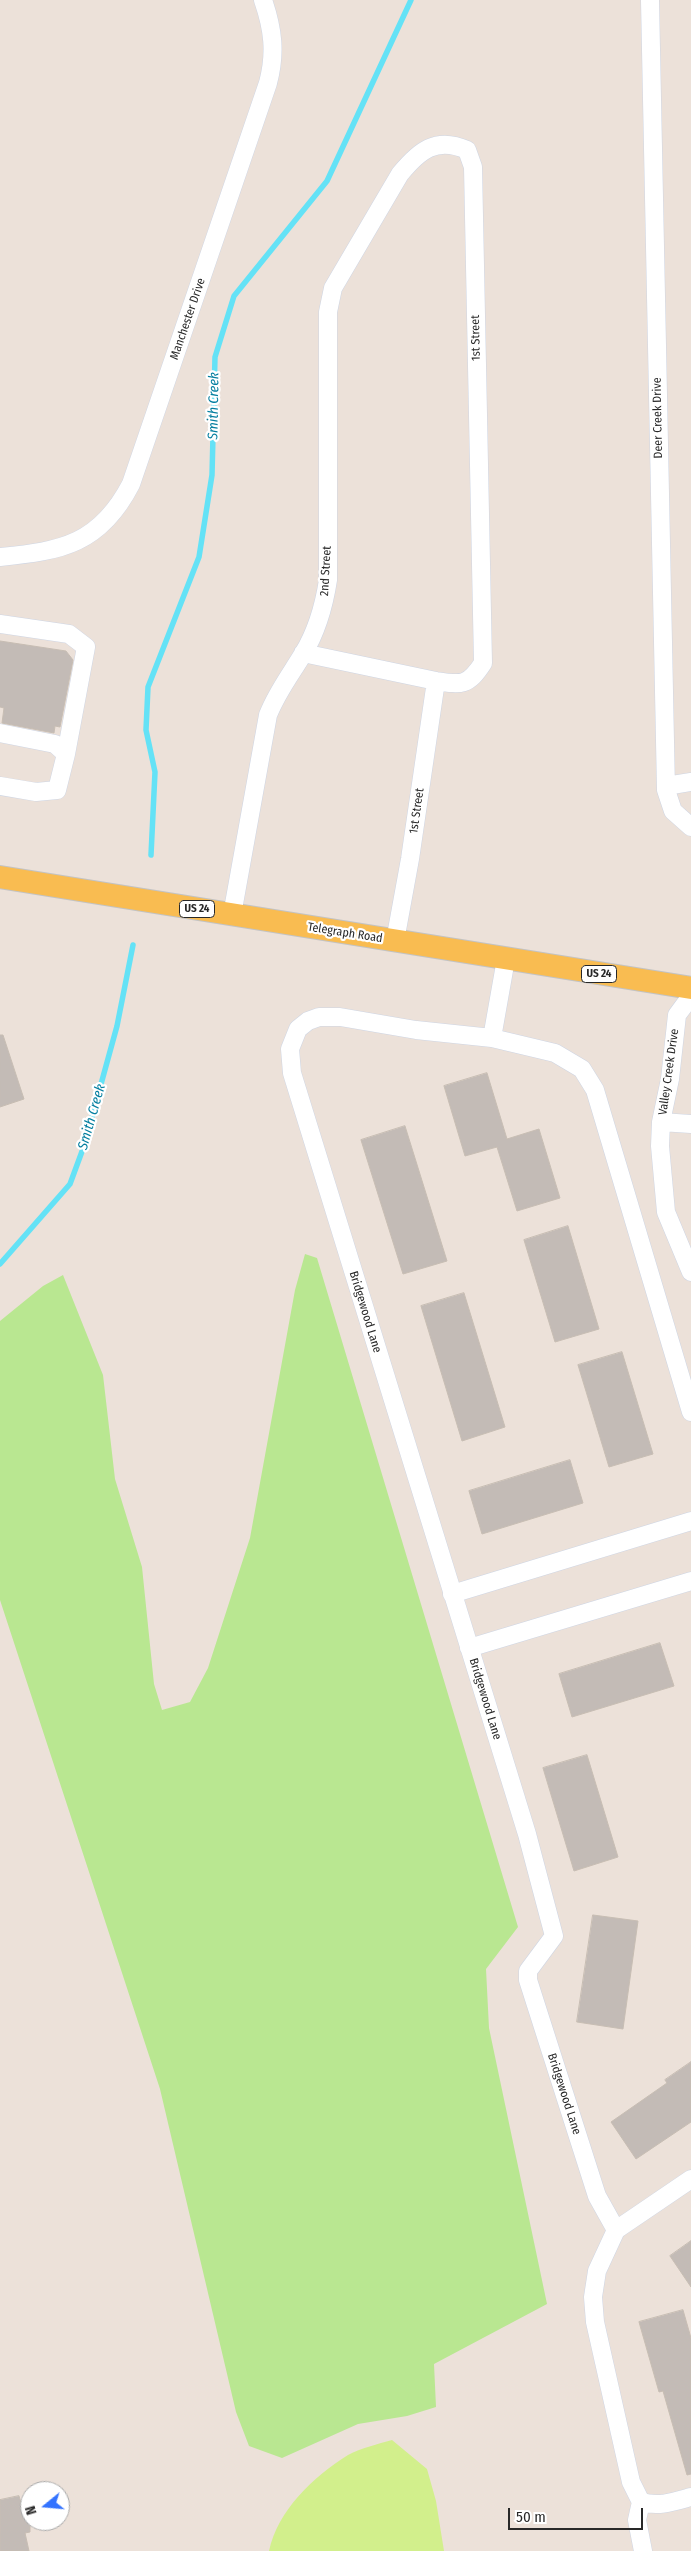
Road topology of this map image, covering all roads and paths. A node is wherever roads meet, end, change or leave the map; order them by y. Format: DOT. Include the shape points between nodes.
graph roads {
  1 [pos="263,0"];
  2 [pos="650,0"];
  3 [pos="342,272"];
  4 [pos="0,557"];
  5 [pos="0,624"];
  6 [pos="304,653"];
  7 [pos="436,681"];
  8 [pos="0,733"];
  9 [pos="66,754"];
  10 [pos="691,782"];
  11 [pos="0,786"];
  12 [pos="666,786"];
  13 [pos="691,827"];
  14 [pos="0,877"];
  15 [pos="232,915"];
  16 [pos="395,941"];
  17 [pos="506,959"];
  18 [pos="691,988"];
  19 [pos="691,996"];
  20 [pos="492,1038"];
  21 [pos="661,1122"];
  22 [pos="691,1124"];
  23 [pos="691,1272"];
  24 [pos="691,1412"];
  25 [pos="691,1521"];
  26 [pos="691,1581"];
  27 [pos="452,1594"];
  28 [pos="469,1648"];
  29 [pos="691,2179"];
  30 [pos="616,2230"];
  31 [pos="691,2497"];
  32 [pos="641,2502"];
  33 [pos="643,2551"];
  1 -- 4 [label="street, Manchester Drive" via="274,47 268,83 131,484 114,514 76,542 48,551"];
  2 -- 12 [label="street, Deer Creek Drive"];
  3 -- 6 [label="street, 2nd Street" via="333,288 328,312 328,580 321,614"];
  3 -- 7 [label="street, 1st Street" via="411,160 435,145 454,144 467,150 473,167 483,663 473,679 459,684"];
  5 -- 9 [label="street" via="69,634 86,646"];
  6 -- 7 [label="street, 1st Street"];
  6 -- 15 [label="street, 2nd Street" via="268,715"];
  7 -- 16 [label="street, 1st Street"];
  8 -- 9 [label="street" via="55,744"];
  9 -- 11 [label="street" via="56,790 36,792"];
  10 -- 12 [label="street"];
  12 -- 13 [label="street, Deer Creek Drive" via="673,811"];
  14 -- 15 [label="main road, Telegraph Road / US 24"];
  15 -- 16 [label="main road, Telegraph Road / US 24"];
  16 -- 17 [label="main road, Telegraph Road / US 24"];
  17 -- 18 [label="main road, Telegraph Road / US 24"];
  17 -- 20 [label="street"];
  19 -- 21 [label="street, Valley Creek Drive" via="677,1015 670,1079"];
  20 -- 24 [label="street, Bridgewood Lane" via="555,1053 582,1069 595,1090"];
  20 -- 27 [label="street, Bridgewood Lane" via="320,1017 298,1029 292,1039 289,1060"];
  21 -- 22 [label="street, Valley Creek Drive"];
  21 -- 23 [label="street, Valley Creek Drive" via="666,1212"];
  25 -- 27 [label="street"];
  26 -- 28 [label="street"];
  27 -- 28 [label="street, Bridgewood Lane"];
  28 -- 30 [label="street, Bridgewood Lane" via="527,1834 554,1936 528,1970 528,1980 596,2196"];
  29 -- 30 [label="street"];
  30 -- 32 [label="street" via="597,2271 594,2322 631,2482"];
  31 -- 32 [label="street" via="664,2505"];
  32 -- 33 [label="street" via="637,2520"];
}
